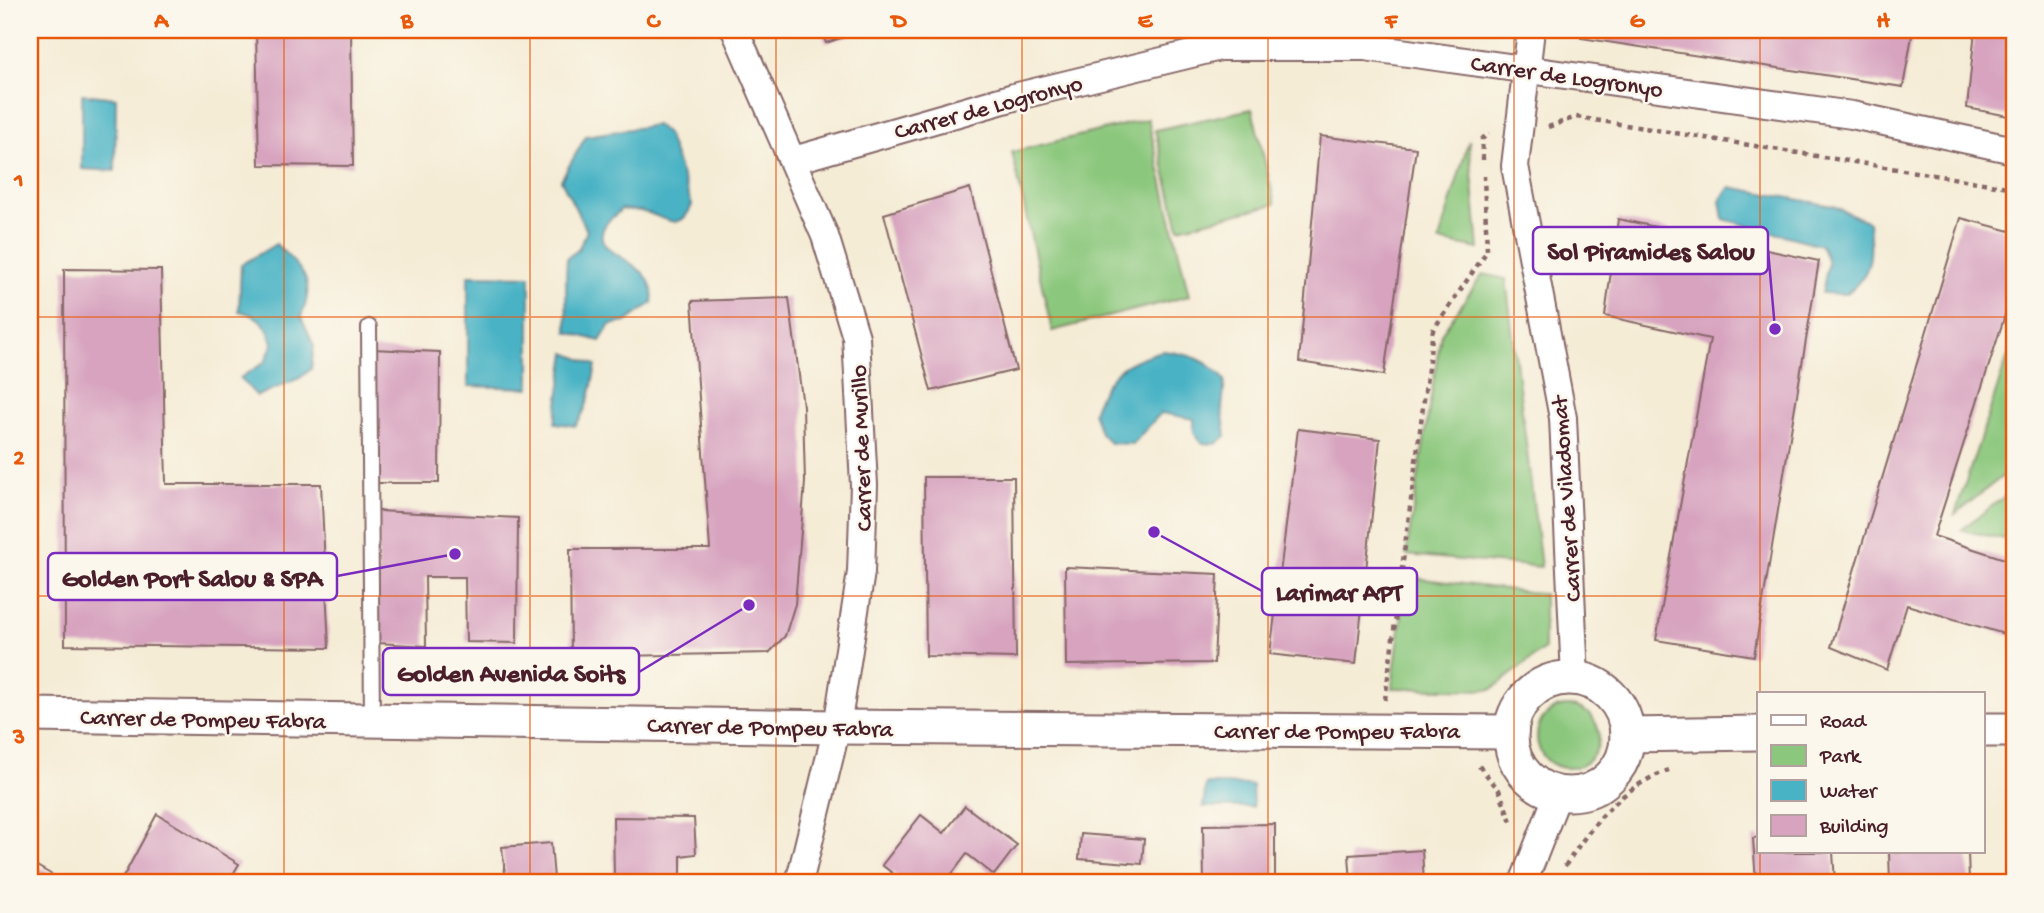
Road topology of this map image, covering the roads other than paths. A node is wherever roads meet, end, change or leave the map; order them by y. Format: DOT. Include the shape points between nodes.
graph roads {
  1 [pos="735,30"];
  2 [pos="1531,30"];
  3 [pos="1524,69"];
  4 [pos="2014,150"];
  5 [pos="794,160"];
  6 [pos="369,327"];
  7 [pos="1575,678"];
  8 [pos="30,715"];
  9 [pos="372,720"];
  10 [pos="837,727"];
  11 [pos="1984,730"];
  12 [pos="2014,730"];
  13 [pos="1511,732"];
  14 [pos="1757,733"];
  15 [pos="1628,735"];
  16 [pos="1558,794"];
  17 [pos="799,883"];
  18 [pos="1523,883"];
  1 -- 5 [label="street, Carrer de Murillo"];
  2 -- 3 [label="street, Carrer de Viladomat"];
  3 -- 4 [label="street, Carrer de Logronyo" via="1852,115"];
  3 -- 5 [label="street, Carrer de Logronyo" via="1365,47 1220,47 1014,97"];
  3 -- 7 [label="street, Carrer de Viladomat" via="1516,166 1563,418"];
  5 -- 10 [label="street, Carrer de Murillo" via="825,236 856,337 864,485 861,572"];
  6 -- 9 [label="lane"];
  7 -- 13 [label="street" via="1539,686 1515,714"];
  7 -- 15 [label="street" via="1591,682 1618,703"];
  8 -- 9 [label="street, Carrer de Pompeu Fabra"];
  9 -- 10 [label="street, Carrer de Pompeu Fabra"];
  10 -- 13 [label="street, Carrer de Pompeu Fabra"];
  10 -- 17 [label="street, Carrer de Murillo"];
  11 -- 12 [label="street"];
  13 -- 16 [label="street" via="1511,746 1522,772 1538,786"];
  14 -- 15 [label="street"];
  15 -- 16 [label="street" via="1618,768 1606,781 1584,792"];
  16 -- 18 [label="street"];
}
